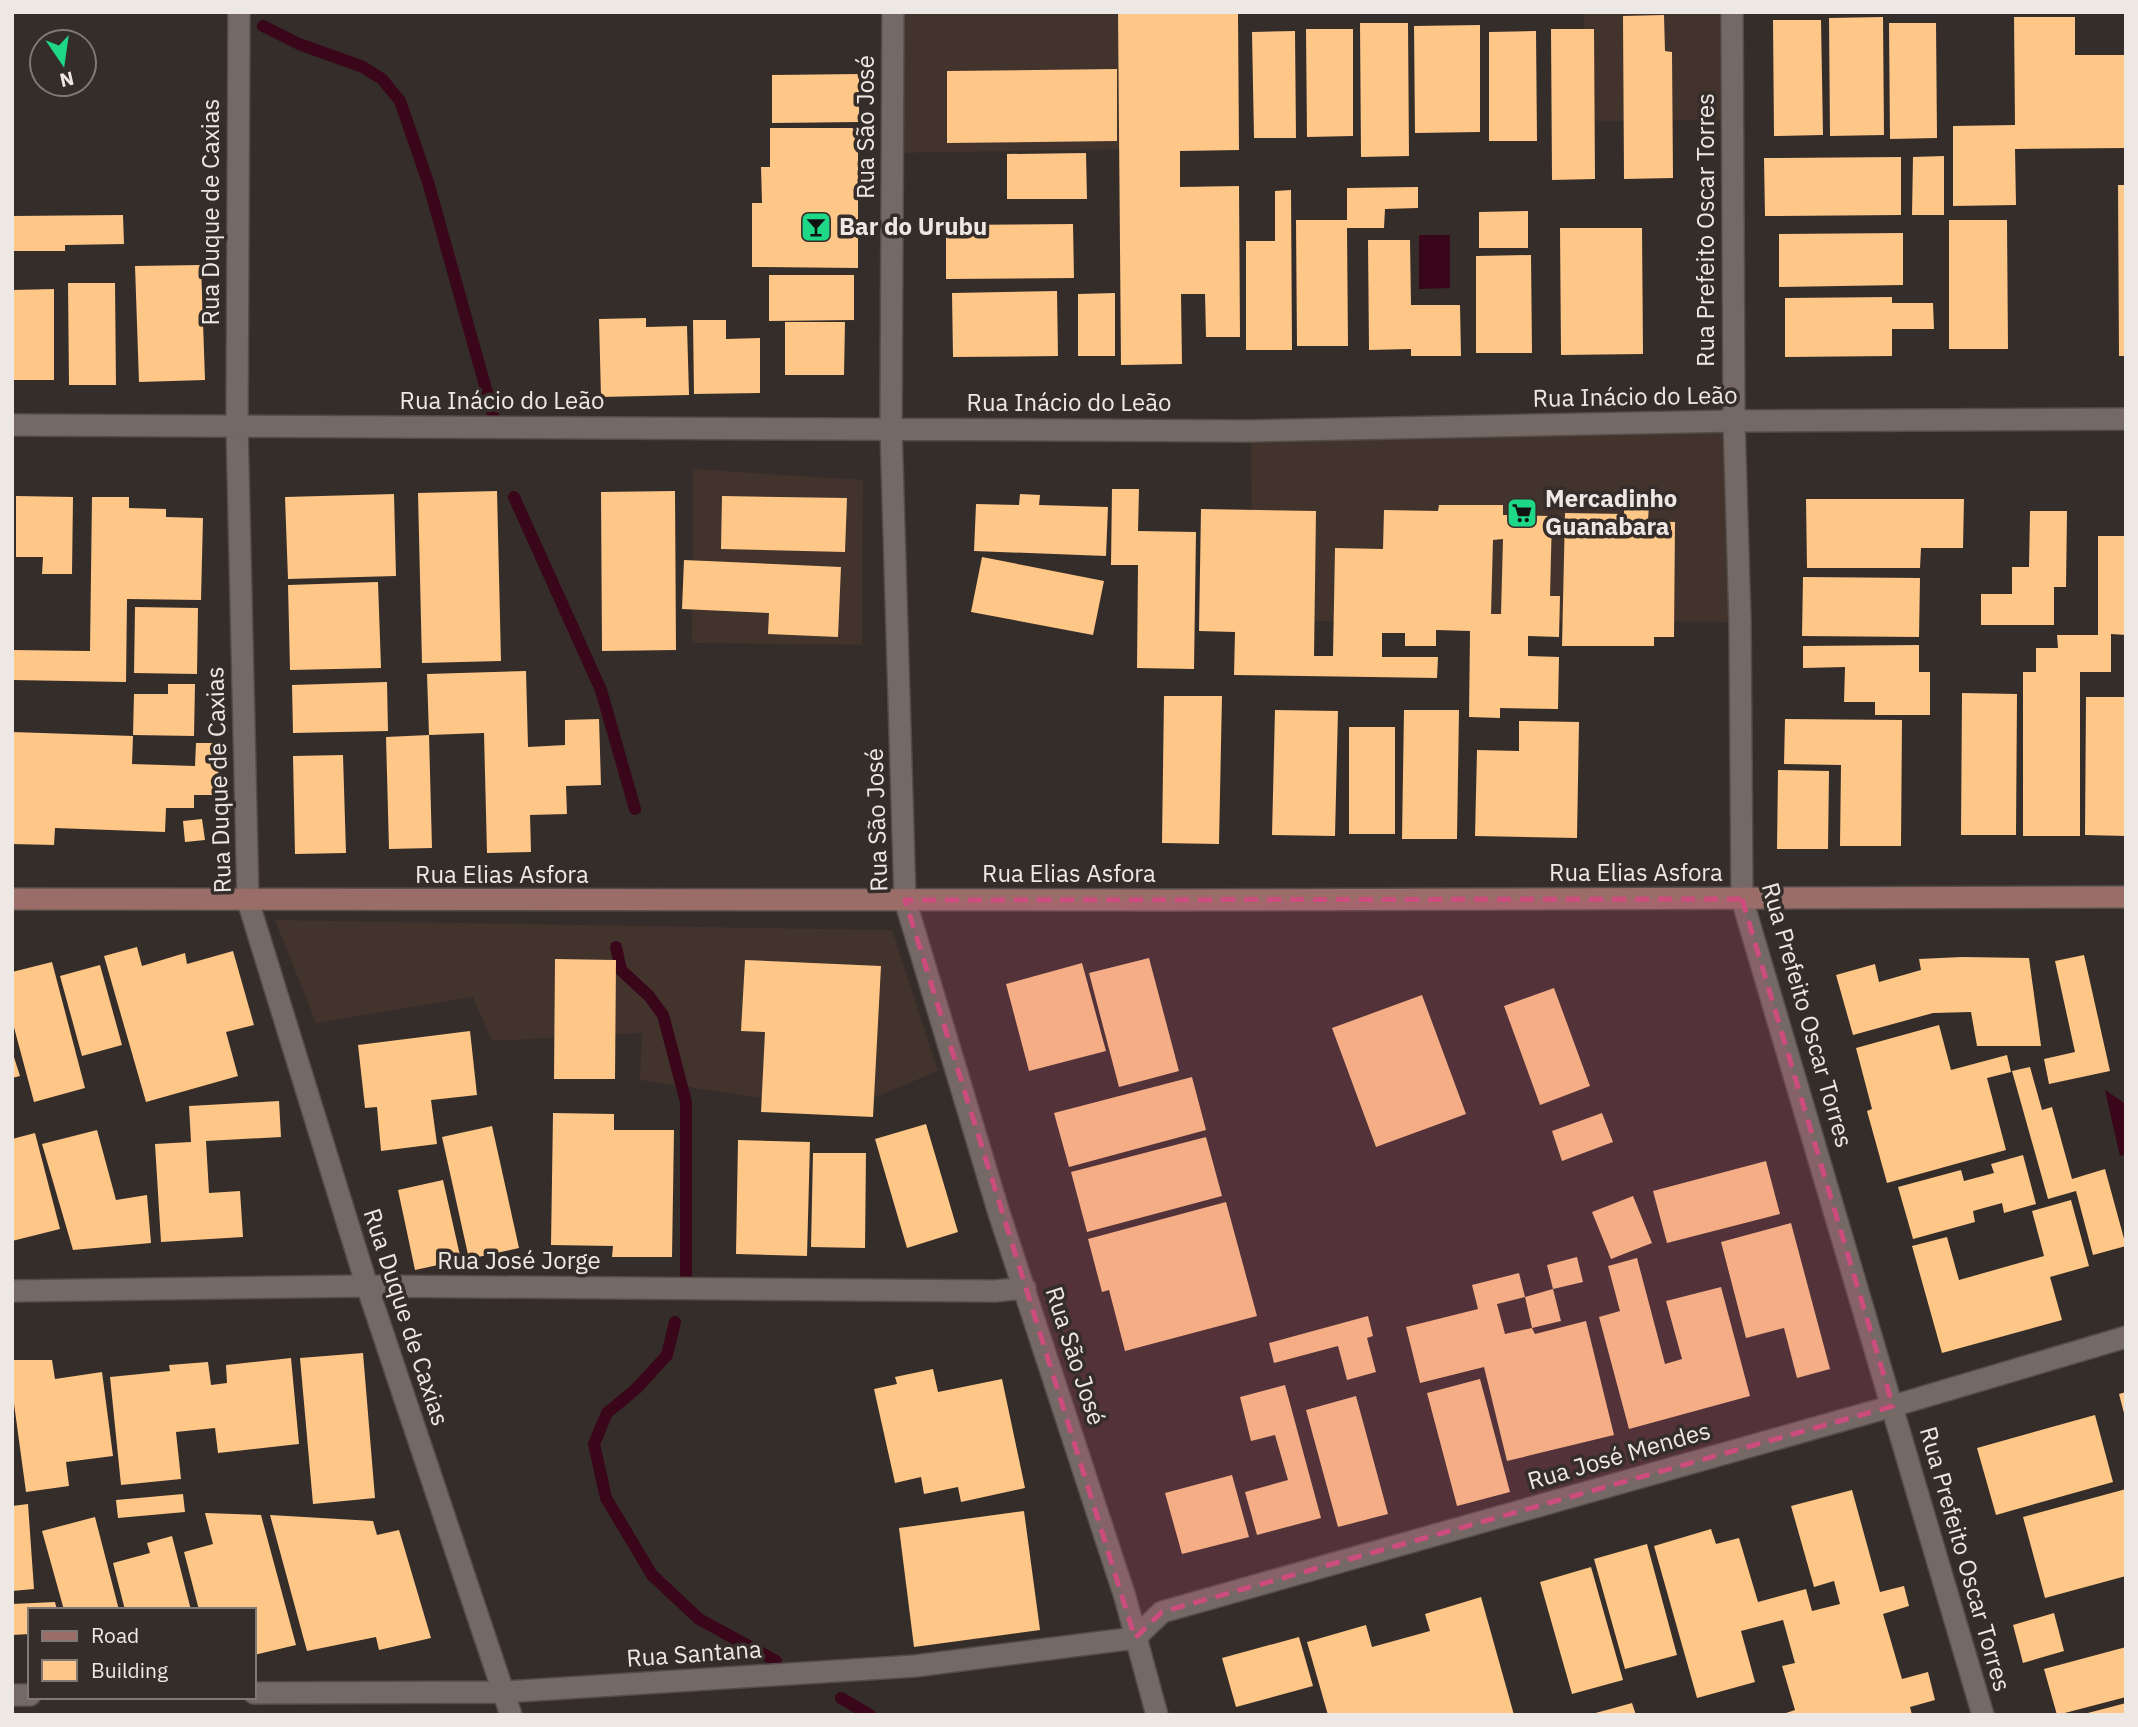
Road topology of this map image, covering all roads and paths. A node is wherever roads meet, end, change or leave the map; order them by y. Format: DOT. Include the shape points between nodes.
graph roads {
  1 [pos="239,12"];
  2 [pos="893,12"];
  3 [pos="1732,12"];
  4 [pos="2126,419"];
  5 [pos="1734,421"];
  6 [pos="12,425"];
  7 [pos="237,426"];
  8 [pos="891,429"];
  9 [pos="2126,897"];
  10 [pos="12,899"];
  11 [pos="1742,899"];
  12 [pos="905,900"];
  13 [pos="248,901"];
  14 [pos="367,1286"];
  15 [pos="1025,1288"];
  16 [pos="12,1291"];
  17 [pos="2126,1337"];
  18 [pos="1893,1406"];
  19 [pos="1135,1638"];
  20 [pos="504,1692"];
  21 [pos="256,1693"];
  22 [pos="511,1715"];
  23 [pos="1157,1715"];
  24 [pos="1983,1715"];
  1 -- 7 [label="street, Rua Duque de Caxias"];
  2 -- 8 [label="street, Rua São José"];
  3 -- 5 [label="street, Rua Prefeito Oscar Torres"];
  4 -- 5 [label="street, Rua Inácio do Leão"];
  5 -- 8 [label="street, Rua Inácio do Leão" via="1251,430"];
  5 -- 11 [label="street, Rua Prefeito Oscar Torres"];
  6 -- 7 [label="street, Rua Inácio do Leão"];
  7 -- 8 [label="street, Rua Inácio do Leão"];
  7 -- 13 [label="street, Rua Duque de Caxias"];
  8 -- 12 [label="street, Rua São José"];
  9 -- 11 [label="street, Rua Elias Asfora"];
  10 -- 13 [label="street, Rua Elias Asfora"];
  11 -- 12 [label="street, Rua Elias Asfora"];
  11 -- 18 [label="street, Rua Prefeito Oscar Torres"];
  12 -- 13 [label="street, Rua Elias Asfora"];
  12 -- 15 [label="street, Rua São José"];
  13 -- 14 [label="street, Rua Duque de Caxias"];
  14 -- 15 [label="street, Rua José Jorge"];
  14 -- 16 [label="street, Rua José Jorge"];
  14 -- 20 [label="street, Rua Duque de Caxias"];
  15 -- 19 [label="street, Rua São José"];
  17 -- 18 [label="street, Rua José Mendes"];
  18 -- 19 [label="street, Rua José Mendes" via="1162,1612"];
  18 -- 24 [label="street, Rua Prefeito Oscar Torres"];
  19 -- 20 [label="street, Rua Santana" via="915,1665"];
  19 -- 23 [label="street, Rua São José"];
  20 -- 21 [label="street, Rua Santana"];
  20 -- 22 [label="street, Rua Duque de Caxias"];
}
